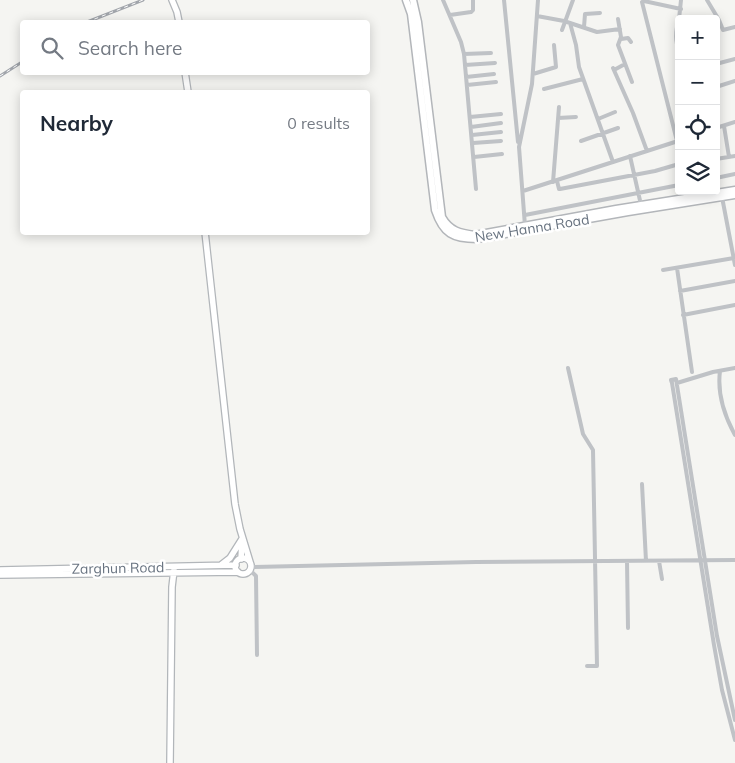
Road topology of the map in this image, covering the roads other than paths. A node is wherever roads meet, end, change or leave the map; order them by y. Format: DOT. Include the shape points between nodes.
graph roads {
  1 [pos="172,0"];
  2 [pos="406,0"];
  3 [pos="413,0"];
  4 [pos="443,0"];
  5 [pos="473,0"];
  6 [pos="504,0"];
  7 [pos="538,0"];
  8 [pos="573,0"];
  9 [pos="682,0"];
  10 [pos="707,0"];
  11 [pos="641,1"];
  12 [pos="680,9"];
  13 [pos="600,13"];
  14 [pos="450,15"];
  15 [pos="679,15"];
  16 [pos="537,16"];
  17 [pos="618,19"];
  18 [pos="179,20"];
  19 [pos="564,21"];
  20 [pos="570,22"];
  21 [pos="584,27"];
  22 [pos="735,27"];
  23 [pos="620,29"];
  24 [pos="562,30"];
  25 [pos="621,39"];
  26 [pos="631,42"];
  27 [pos="554,44"];
  28 [pos="491,53"];
  29 [pos="464,54"];
  30 [pos="735,59"];
  31 [pos="495,63"];
  32 [pos="720,63"];
  33 [pos="626,64"];
  34 [pos="465,65"];
  35 [pos="494,74"];
  36 [pos="533,74"];
  37 [pos="185,75"];
  38 [pos="466,76"];
  39 [pos="583,79"];
  40 [pos="735,81"];
  41 [pos="496,82"];
  42 [pos="632,82"];
  43 [pos="467,85"];
  44 [pos="720,86"];
  45 [pos="544,89"];
  46 [pos="188,90"];
  47 [pos="559,107"];
  48 [pos="615,112"];
  49 [pos="502,114"];
  50 [pos="470,116"];
  51 [pos="576,117"];
  52 [pos="558,118"];
  53 [pos="598,118"];
  54 [pos="735,122"];
  55 [pos="501,124"];
  56 [pos="471,126"];
  57 [pos="724,126"];
  58 [pos="720,127"];
  59 [pos="618,128"];
  60 [pos="675,130"];
  61 [pos="501,132"];
  62 [pos="603,133"];
  63 [pos="472,135"];
  64 [pos="581,140"];
  65 [pos="501,141"];
  66 [pos="675,142"];
  67 [pos="473,143"];
  68 [pos="519,147"];
  69 [pos="647,150"];
  70 [pos="502,154"];
  71 [pos="630,156"];
  72 [pos="735,156"];
  73 [pos="474,157"];
  74 [pos="729,158"];
  75 [pos="720,159"];
  76 [pos="613,162"];
  77 [pos="675,165"];
  78 [pos="735,174"];
  79 [pos="634,175"];
  80 [pos="720,177"];
  81 [pos="555,181"];
  82 [pos="675,186"];
  83 [pos="476,189"];
  84 [pos="735,190"];
  85 [pos="523,191"];
  86 [pos="639,193"];
  87 [pos="735,195"];
  88 [pos="722,197"];
  89 [pos="641,208"];
  90 [pos="525,215"];
  91 [pos="525,228"];
  92 [pos="205,235"];
  93 [pos="734,258"];
  94 [pos="735,264"];
  95 [pos="677,268"];
  96 [pos="663,270"];
  97 [pos="735,281"];
  98 [pos="680,292"];
  99 [pos="735,305"];
  100 [pos="683,314"];
  101 [pos="568,368"];
  102 [pos="735,368"];
  103 [pos="720,371"];
  104 [pos="692,372"];
  105 [pos="735,435"];
  106 [pos="642,484"];
  107 [pos="242,538"];
  108 [pos="241,559"];
  109 [pos="703,560"];
  110 [pos="735,560"];
  111 [pos="596,561"];
  112 [pos="627,561"];
  113 [pos="646,561"];
  114 [pos="659,561"];
  115 [pos="221,565"];
  116 [pos="236,565"];
  117 [pos="250,566"];
  118 [pos="0,570"];
  119 [pos="174,570"];
  120 [pos="238,572"];
  121 [pos="0,575"];
  122 [pos="662,579"];
  123 [pos="628,628"];
  124 [pos="258,654"];
  125 [pos="587,666"];
  126 [pos="735,720"];
  127 [pos="735,740"];
  128 [pos="170,763"];
  1 -- 18 [label="street"];
  2 -- 91 [label="main road, New Hanna Road" via="411,14 439,222 445,231 464,239"];
  3 -- 91 [label="main road, New Hanna Road" via="442,218 455,231 475,235"];
  4 -- 14 [label="street"];
  5 -- 14 [label="street" via="474,10 471,12"];
  6 -- 68 [label="street"];
  7 -- 16 [label="street"];
  8 -- 19 [label="street"];
  9 -- 12 [label="street"];
  10 -- 22 [label="street" via="723,30"];
  11 -- 12 [label="street"];
  11 -- 60 [label="street"];
  12 -- 15 [label="street"];
  13 -- 21 [label="street" via="585,14"];
  14 -- 29 [label="street"];
  16 -- 19 [label="street"];
  16 -- 36 [label="street"];
  17 -- 23 [label="street"];
  19 -- 20 [label="street"];
  19 -- 24 [label="street"];
  20 -- 21 [label="street"];
  20 -- 39 [label="street"];
  21 -- 23 [label="street" via="601,32"];
  23 -- 25 [label="street"];
  25 -- 26 [label="street" via="628,38"];
  25 -- 33 [label="street" via="618,45"];
  27 -- 36 [label="street" via="556,67"];
  28 -- 29 [label="street"];
  29 -- 34 [label="street"];
  30 -- 32 [label="street"];
  31 -- 34 [label="street"];
  33 -- 42 [label="street"];
  33 -- 69 [label="street" via="613,69"];
  34 -- 38 [label="street"];
  35 -- 38 [label="street"];
  36 -- 68 [label="street"];
  37 -- 46 [label="street"];
  38 -- 43 [label="street"];
  39 -- 45 [label="street"];
  39 -- 53 [label="street"];
  40 -- 44 [label="street"];
  41 -- 43 [label="street"];
  43 -- 50 [label="street"];
  47 -- 52 [label="street"];
  48 -- 53 [label="street"];
  49 -- 50 [label="street"];
  50 -- 56 [label="street"];
  51 -- 52 [label="street"];
  52 -- 81 [label="street"];
  53 -- 62 [label="street"];
  54 -- 57 [label="street"];
  55 -- 56 [label="street"];
  56 -- 63 [label="street"];
  57 -- 58 [label="street"];
  57 -- 74 [label="street"];
  59 -- 62 [label="street"];
  61 -- 63 [label="street"];
  62 -- 64 [label="street"];
  62 -- 76 [label="street"];
  63 -- 67 [label="street"];
  65 -- 67 [label="street"];
  66 -- 69 [label="street"];
  67 -- 73 [label="street"];
  68 -- 85 [label="street"];
  69 -- 71 [label="street"];
  70 -- 73 [label="street"];
  71 -- 76 [label="street"];
  71 -- 79 [label="street"];
  72 -- 74 [label="street"];
  73 -- 83 [label="street"];
  74 -- 75 [label="street"];
  76 -- 81 [label="street"];
  77 -- 79 [label="street"];
  78 -- 80 [label="street"];
  79 -- 81 [label="street" via="560,189"];
  79 -- 86 [label="street"];
  81 -- 85 [label="street"];
  82 -- 86 [label="street"];
  84 -- 89 [label="main road, New Hanna Road"];
  85 -- 90 [label="street"];
  86 -- 89 [label="street"];
  86 -- 90 [label="street"];
  87 -- 88 [label="main road, New Hanna Road"];
  88 -- 89 [label="main road, New Hanna Road"];
  88 -- 93 [label="street"];
  89 -- 91 [label="main road, New Hanna Road"];
  90 -- 91 [label="street"];
  92 -- 107 [label="street" via="235,504"];
  93 -- 94 [label="street"];
  93 -- 95 [label="street"];
  95 -- 96 [label="street"];
  95 -- 98 [label="street"];
  97 -- 98 [label="street"];
  98 -- 100 [label="street"];
  99 -- 100 [label="street"];
  100 -- 104 [label="street"];
  101 -- 111 [label="street" via="582,434 593,450"];
  102 -- 103 [label="street"];
  103 -- 105 [label="street" via="722,406"];
  103 -- 109 [label="street" via="677,384 676,379 671,380"];
  106 -- 113 [label="street"];
  107 -- 108 [label="street"];
  107 -- 115 [label="street" via="230,558"];
  107 -- 117 [label="street"];
  108 -- 116 [label="street"];
  108 -- 117 [label="street" via="246,559"];
  109 -- 110 [label="street"];
  109 -- 114 [label="street"];
  109 -- 126 [label="street"];
  109 -- 127 [label="street" via="716,659"];
  111 -- 112 [label="street"];
  111 -- 117 [label="street"];
  111 -- 125 [label="street" via="597,666"];
  112 -- 113 [label="street"];
  112 -- 123 [label="street"];
  113 -- 114 [label="street"];
  114 -- 122 [label="street"];
  115 -- 116 [label="street, Zarghun Road"];
  115 -- 119 [label="street, Zarghun Road"];
  116 -- 120 [label="street"];
  117 -- 120 [label="street" via="245,574"];
  117 -- 124 [label="street" via="256,576"];
  118 -- 119 [label="street, Zarghun Road"];
  119 -- 120 [label="street"];
  119 -- 121 [label="street"];
  119 -- 128 [label="street"];
}
